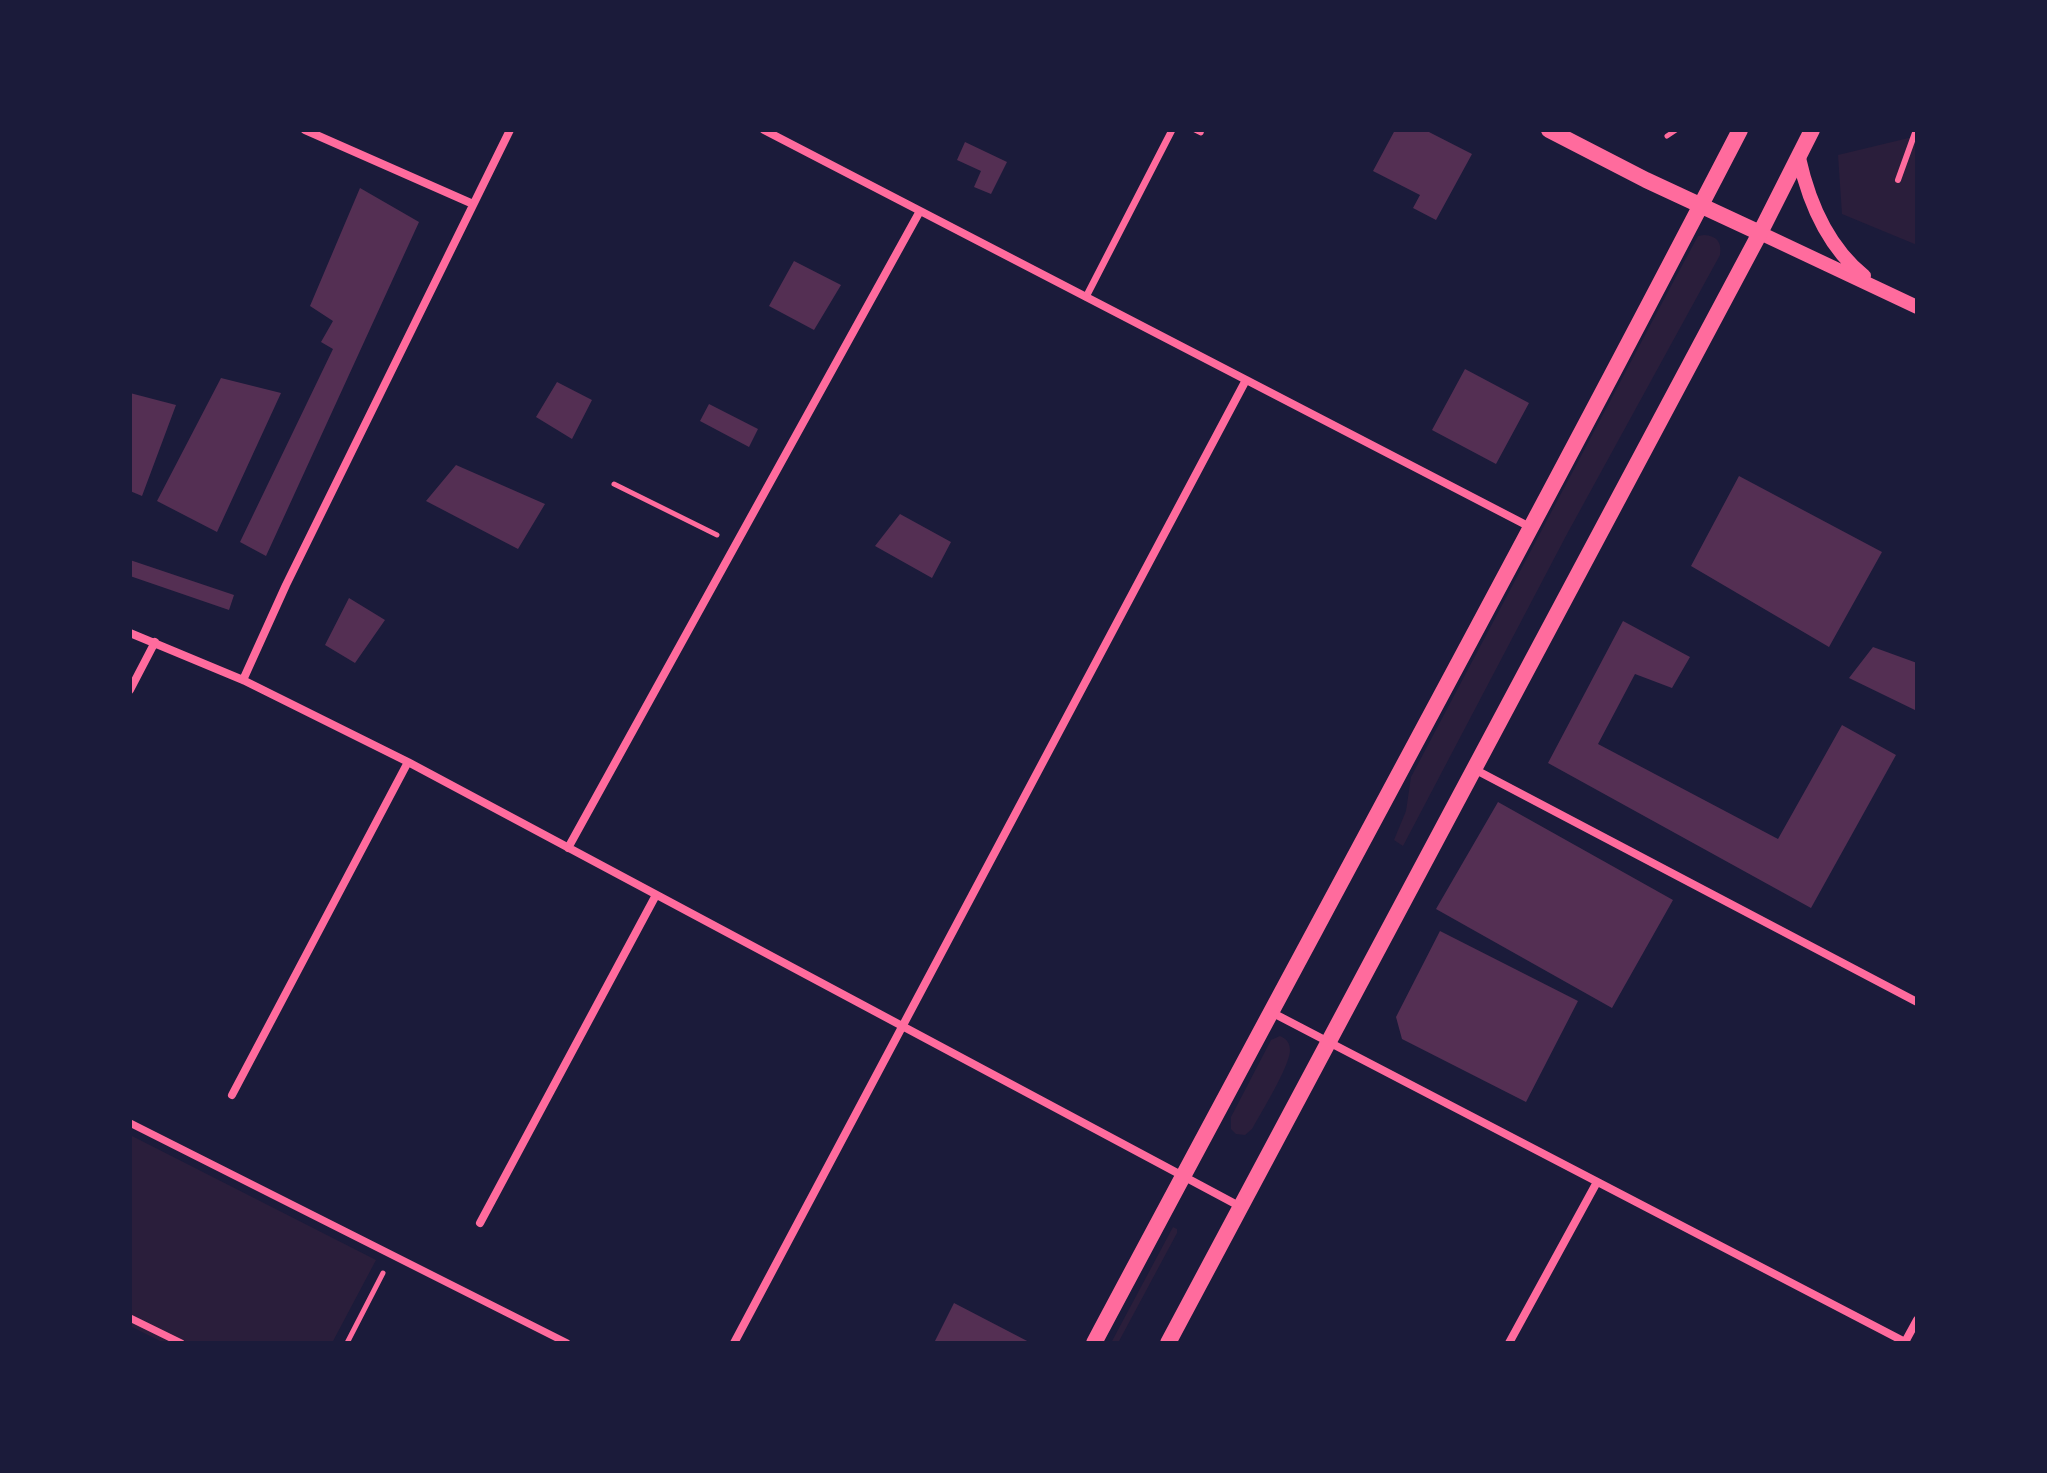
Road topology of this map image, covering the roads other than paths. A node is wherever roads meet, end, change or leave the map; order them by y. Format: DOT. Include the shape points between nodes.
graph roads {
  1 [pos="305,130"];
  2 [pos="510,130"];
  3 [pos="764,130"];
  4 [pos="1172,130"];
  5 [pos="1549,130"];
  6 [pos="1740,130"];
  7 [pos="1812,130"];
  8 [pos="1916,130"];
  9 [pos="1799,158"];
  10 [pos="1898,180"];
  11 [pos="473,204"];
  12 [pos="1701,205"];
  13 [pos="920,211"];
  14 [pos="1760,233"];
  15 [pos="1879,289"];
  16 [pos="1086,297"];
  17 [pos="1917,307"];
  18 [pos="1246,380"];
  19 [pos="1530,527"];
  20 [pos="130,633"];
  21 [pos="155,642"];
  22 [pos="243,680"];
  23 [pos="130,690"];
  24 [pos="408,762"];
  25 [pos="1474,769"];
  26 [pos="568,848"];
  27 [pos="656,895"];
  28 [pos="1917,1002"];
  29 [pos="1270,1011"];
  30 [pos="901,1026"];
  31 [pos="1329,1042"];
  32 [pos="232,1095"];
  33 [pos="130,1123"];
  34 [pos="1183,1176"];
  35 [pos="1597,1182"];
  36 [pos="1241,1207"];
  37 [pos="480,1223"];
  38 [pos="130,1318"];
  39 [pos="1917,1320"];
  40 [pos="1906,1342"];
  41 [pos="181,1343"];
  42 [pos="567,1343"];
  43 [pos="734,1343"];
  44 [pos="1094,1343"];
  45 [pos="1168,1343"];
  46 [pos="1509,1343"];
  1 -- 11 [label="street"];
  2 -- 11 [label="street"];
  3 -- 13 [label="street"];
  4 -- 16 [label="street"];
  5 -- 12 [label="main road"];
  6 -- 12 [label="main road"];
  7 -- 9 [label="main road"];
  8 -- 10 [label="lane"];
  9 -- 14 [label="main road"];
  9 -- 15 [label="street" via="1819,220 1845,257"];
  11 -- 22 [label="street"];
  12 -- 14 [label="main road"];
  12 -- 19 [label="main road"];
  13 -- 16 [label="street"];
  13 -- 26 [label="street"];
  14 -- 15 [label="street"];
  14 -- 25 [label="main road"];
  15 -- 17 [label="street"];
  16 -- 18 [label="street"];
  18 -- 19 [label="street"];
  18 -- 30 [label="street"];
  19 -- 29 [label="main road"];
  20 -- 21 [label="street"];
  21 -- 22 [label="street"];
  21 -- 23 [label="street"];
  22 -- 24 [label="street"];
  24 -- 26 [label="street"];
  24 -- 32 [label="street"];
  25 -- 28 [label="street"];
  25 -- 31 [label="main road"];
  26 -- 27 [label="street"];
  27 -- 30 [label="street"];
  27 -- 37 [label="street"];
  29 -- 31 [label="street"];
  29 -- 34 [label="main road"];
  30 -- 34 [label="street"];
  30 -- 43 [label="street"];
  31 -- 35 [label="street"];
  31 -- 36 [label="main road"];
  33 -- 42 [label="street"];
  34 -- 36 [label="street"];
  34 -- 44 [label="main road"];
  35 -- 40 [label="street"];
  35 -- 46 [label="street"];
  36 -- 45 [label="main road"];
  38 -- 41 [label="street"];
  39 -- 40 [label="street"];
}
